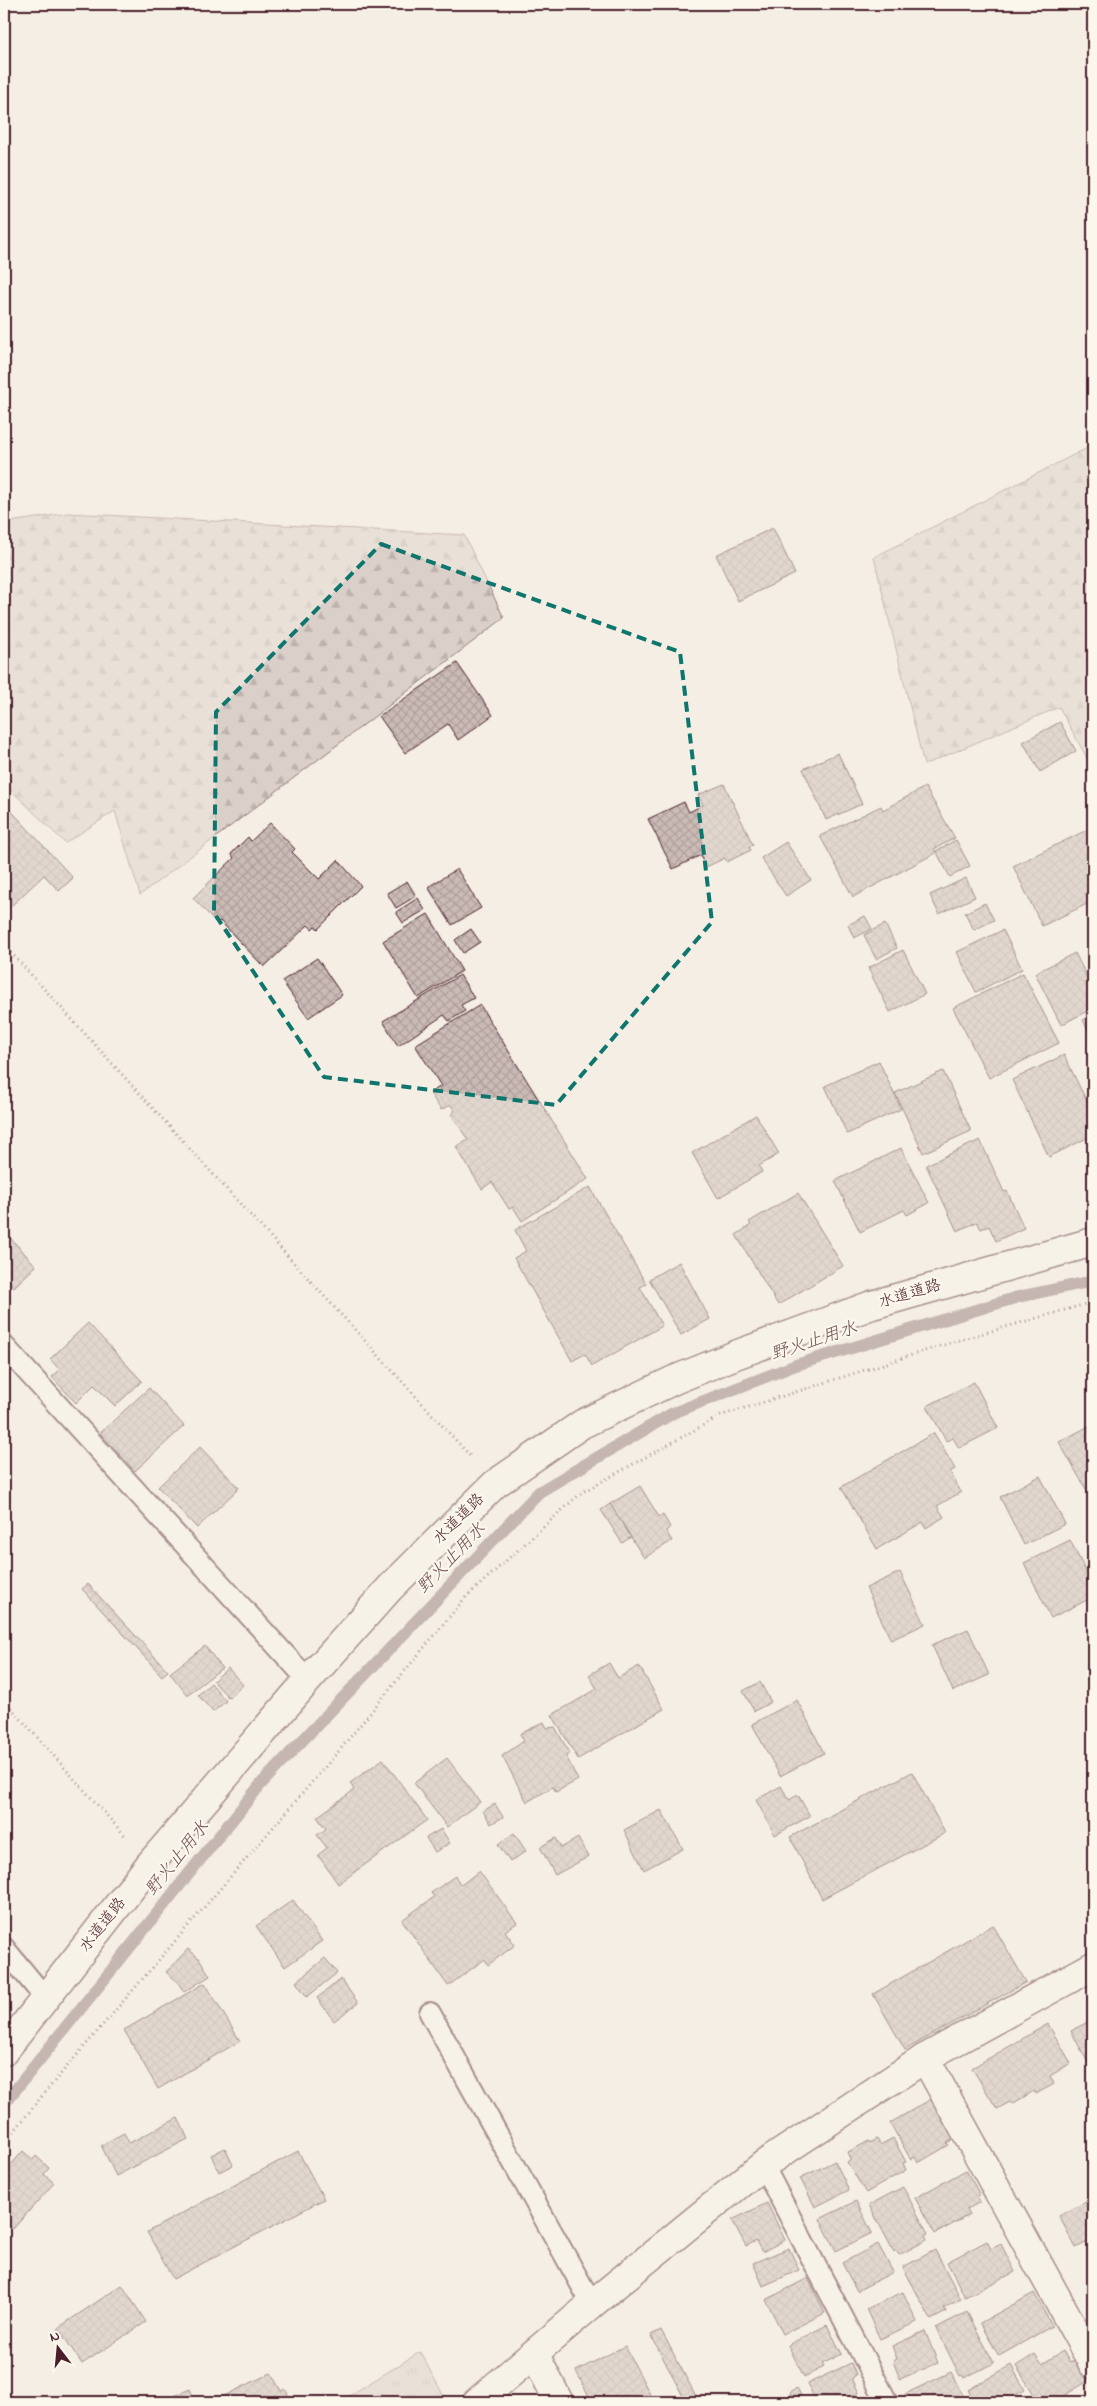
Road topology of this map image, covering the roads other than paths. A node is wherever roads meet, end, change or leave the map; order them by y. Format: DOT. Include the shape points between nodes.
graph roads {
  1 [pos="1093,1242"];
  2 [pos="4,1346"];
  3 [pos="308,1680"];
  4 [pos="4,1948"];
  5 [pos="1093,1966"];
  6 [pos="46,1999"];
  7 [pos="430,2013"];
  8 [pos="4,2051"];
  9 [pos="925,2058"];
  10 [pos="763,2165"];
  11 [pos="592,2304"];
  12 [pos="535,2355"];
  13 [pos="1093,2364"];
  14 [pos="477,2402"];
  15 [pos="559,2402"];
  16 [pos="887,2402"];
  1 -- 3 [label="street, 水道道路" via="872,1305 674,1380 582,1424 495,1484 390,1588"];
  2 -- 3 [label="lane"];
  3 -- 6 [label="street, 水道道路" via="150,1864"];
  4 -- 6 [label="lane"];
  5 -- 9 [label="street"];
  6 -- 8 [label="street, 水道道路"];
  7 -- 11 [label="lane"];
  9 -- 10 [label="street"];
  9 -- 13 [label="street"];
  10 -- 11 [label="street"];
  10 -- 16 [label="lane"];
  11 -- 12 [label="street"];
  12 -- 14 [label="street"];
  12 -- 15 [label="street"];
}
